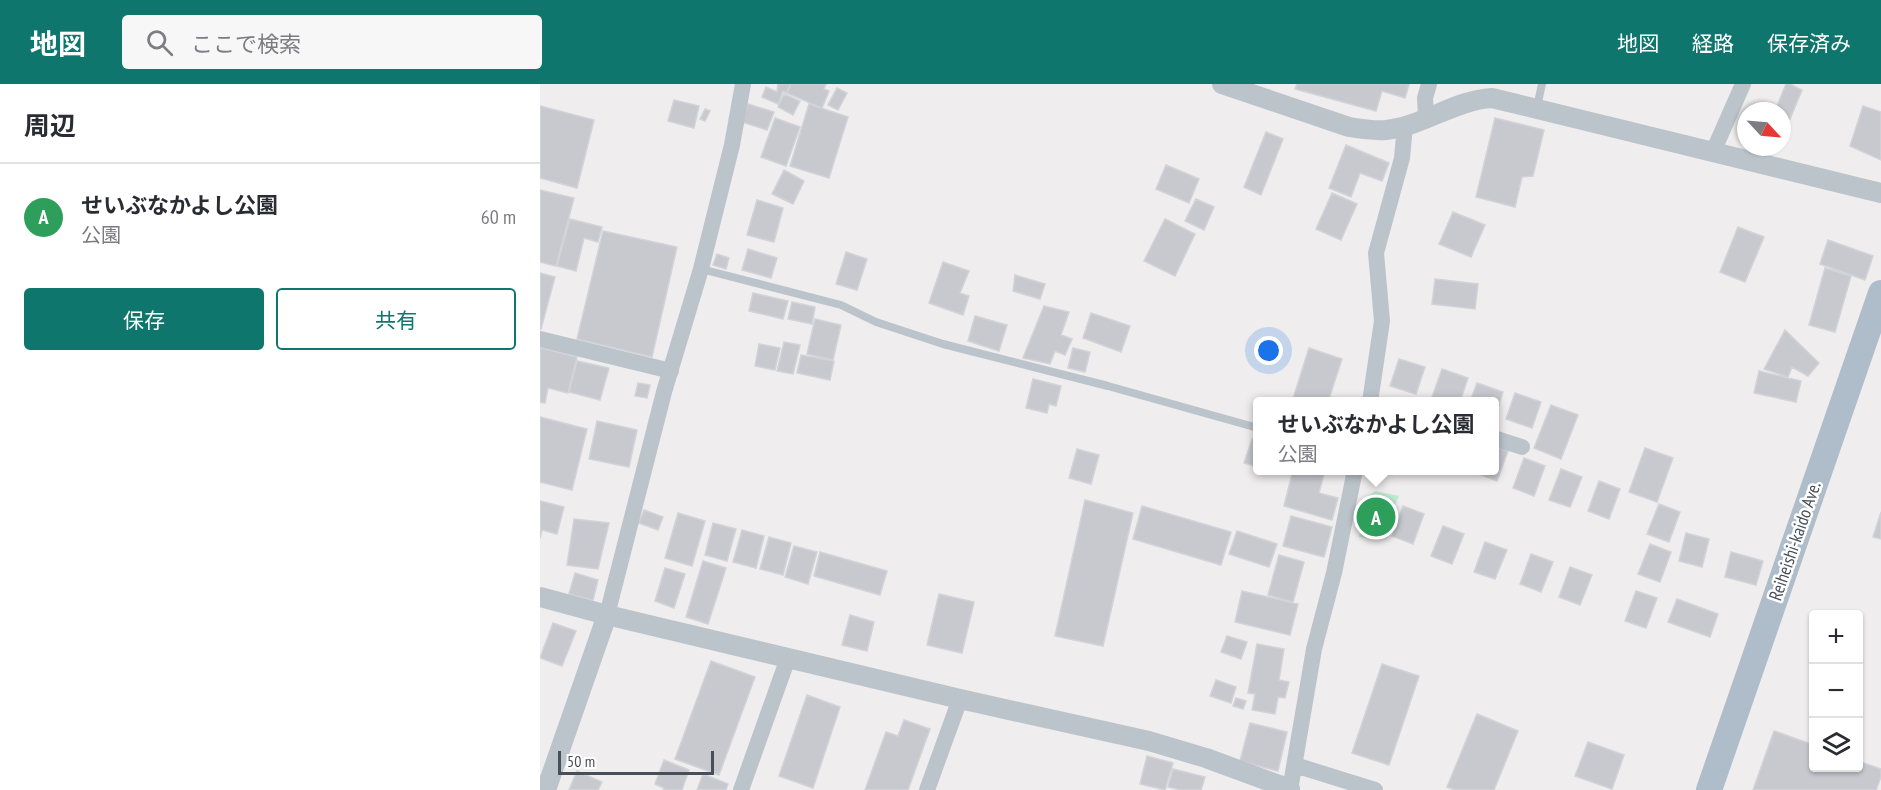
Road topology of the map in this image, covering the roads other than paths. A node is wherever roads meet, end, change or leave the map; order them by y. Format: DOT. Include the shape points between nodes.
graph roads {
  1 [pos="743,84"];
  2 [pos="1222,84"];
  3 [pos="1429,84"];
  4 [pos="1542,84"];
  5 [pos="1743,84"];
  6 [pos="1537,107"];
  7 [pos="1426,118"];
  8 [pos="1405,125"];
  9 [pos="1713,152"];
  10 [pos="1881,193"];
  11 [pos="701,269"];
  12 [pos="1881,292"];
  13 [pos="540,339"];
  14 [pos="671,371"];
  15 [pos="1375,397"];
  16 [pos="1253,427"];
  17 [pos="1499,440"];
  18 [pos="1522,447"];
  19 [pos="1354,475"];
  20 [pos="540,597"];
  21 [pos="607,615"];
  22 [pos="788,658"];
  23 [pos="960,699"];
  24 [pos="1295,765"];
  25 [pos="1290,789"];
  26 [pos="546,790"];
  27 [pos="741,790"];
  28 [pos="927,790"];
  29 [pos="1375,790"];
  30 [pos="1709,790"];
  1 -- 11 [label="street"];
  2 -- 8 [label="street" via="1349,127 1387,130"];
  3 -- 7 [label="street"];
  4 -- 6 [label="lane"];
  5 -- 9 [label="street"];
  6 -- 7 [label="street" via="1479,99"];
  6 -- 9 [label="street"];
  7 -- 8 [label="street"];
  8 -- 15 [label="street" via="1402,158 1376,253 1382,321"];
  9 -- 10 [label="street"];
  11 -- 14 [label="street"];
  11 -- 16 [label="lane" via="841,305 876,322 943,344"];
  12 -- 30 [label="main road, Reiheishi-kaido Ave."];
  13 -- 14 [label="street"];
  14 -- 21 [label="street"];
  17 -- 18 [label="street"];
  19 -- 24 [label="street" via="1314,649"];
  20 -- 21 [label="street"];
  21 -- 22 [label="street"];
  21 -- 26 [label="street"];
  22 -- 23 [label="street"];
  22 -- 27 [label="street"];
  23 -- 25 [label="street" via="1149,741"];
  23 -- 28 [label="street"];
  24 -- 25 [label="street"];
  24 -- 29 [label="street"];
}
